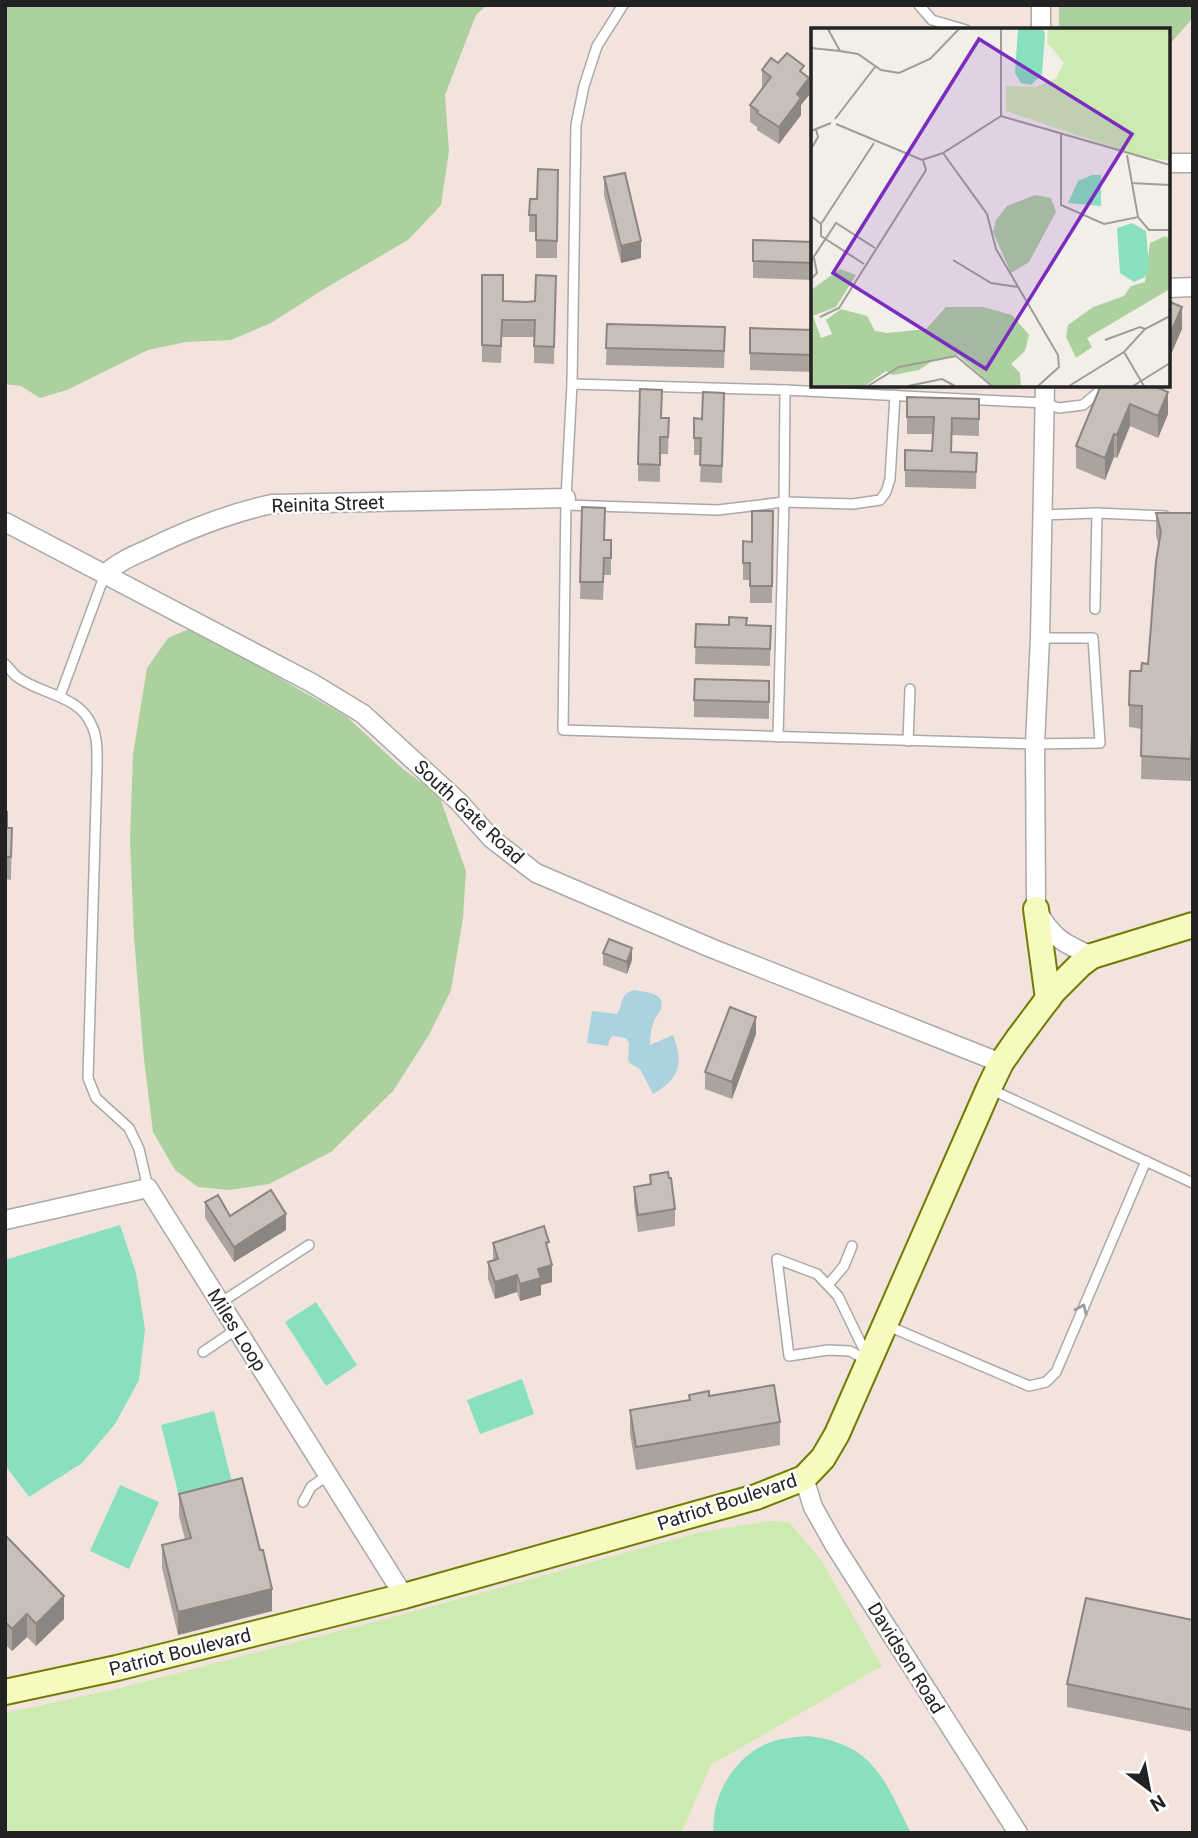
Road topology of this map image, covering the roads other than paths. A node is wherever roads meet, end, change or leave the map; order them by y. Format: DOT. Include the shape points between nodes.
graph roads {
  1 [pos="623,5"];
  2 [pos="919,5"];
  3 [pos="1041,5"];
  4 [pos="959,28"];
  5 [pos="1041,28"];
  6 [pos="1170,163"];
  7 [pos="1193,163"];
  8 [pos="1193,287"];
  9 [pos="1170,288"];
  10 [pos="572,384"];
  11 [pos="1102,387"];
  12 [pos="785,390"];
  13 [pos="1045,394"];
  14 [pos="895,395"];
  15 [pos="566,502"];
  16 [pos="784,502"];
  17 [pos="1097,513"];
  18 [pos="1041,515"];
  19 [pos="1180,517"];
  20 [pos="5,522"];
  21 [pos="106,574"];
  22 [pos="1095,609"];
  23 [pos="1040,638"];
  24 [pos="5,664"];
  25 [pos="910,688"];
  26 [pos="60,696"];
  27 [pos="778,737"];
  28 [pos="908,741"];
  29 [pos="1035,744"];
  30 [pos="1036,909"];
  31 [pos="1193,925"];
  32 [pos="1092,956"];
  33 [pos="1046,1001"];
  34 [pos="1001,1063"];
  35 [pos="989,1088"];
  36 [pos="1146,1161"];
  37 [pos="1193,1183"];
  38 [pos="148,1188"];
  39 [pos="5,1220"];
  40 [pos="309,1245"];
  41 [pos="852,1246"];
  42 [pos="828,1285"];
  43 [pos="220,1303"];
  44 [pos="886,1325"];
  45 [pos="237,1329"];
  46 [pos="203,1352"];
  47 [pos="870,1362"];
  48 [pos="328,1475"];
  49 [pos="804,1478"];
  50 [pos="303,1502"];
  51 [pos="404,1596"];
  52 [pos="5,1692"];
  53 [pos="1018,1833"];
  1 -- 10 [label="lane" via="597,46 576,125"];
  2 -- 4 [label="lane" via="932,20"];
  3 -- 5 [label="street"];
  6 -- 7 [label="street"];
  8 -- 9 [label="street"];
  10 -- 12 [label="lane"];
  10 -- 15 [label="lane"];
  11 -- 13 [label="lane" via="1083,405 1059,408"];
  12 -- 14 [label="lane"];
  12 -- 16 [label="lane"];
  13 -- 14 [label="lane"];
  13 -- 18 [label="street"];
  14 -- 16 [label="lane" via="890,479 880,500"];
  15 -- 16 [label="lane" via="718,510"];
  15 -- 21 [label="street, Reinita Street" via="272,503 173,537 116,564"];
  15 -- 27 [label="lane" via="564,730"];
  16 -- 27 [label="lane"];
  17 -- 18 [label="lane"];
  17 -- 19 [label="lane"];
  17 -- 22 [label="lane"];
  18 -- 23 [label="street"];
  20 -- 21 [label="street, South Gate Road"];
  21 -- 26 [label="lane"];
  21 -- 34 [label="street, South Gate Road" via="363,714 459,802 492,839 536,873 710,948"];
  23 -- 29 [label="street"];
  23 -- 29 [label="lane" via="1093,638 1100,743"];
  24 -- 26 [label="lane" via="17,677"];
  25 -- 28 [label="lane"];
  26 -- 38 [label="lane" via="77,706 92,725 96,744 88,1078 96,1098 129,1128"];
  27 -- 28 [label="lane"];
  28 -- 29 [label="lane"];
  29 -- 30 [label="street"];
  30 -- 32 [label="street" via="1055,936"];
  30 -- 33 [label="street"];
  31 -- 32 [label="street, Patriot Boulevard"];
  32 -- 33 [label="street, Patriot Boulevard"];
  33 -- 34 [label="street, Patriot Boulevard"];
  34 -- 35 [label="street, Patriot Boulevard"];
  35 -- 36 [label="lane"];
  35 -- 44 [label="street, Patriot Boulevard"];
  36 -- 37 [label="lane"];
  44 -- 36 [label="lane, one-way" via="1029,1386 1046,1382 1055,1372"];
  38 -- 39 [label="street"];
  38 -- 43 [label="street, Miles Loop"];
  40 -- 43 [label="lane"];
  41 -- 42 [label="lane"];
  42 -- 47 [label="lane" via="838,1296"];
  42 -- 47 [label="lane" via="817,1274 777,1259 789,1356 850,1351"];
  43 -- 45 [label="street, Miles Loop"];
  44 -- 47 [label="street, Patriot Boulevard"];
  45 -- 46 [label="lane"];
  45 -- 48 [label="street, Miles Loop"];
  47 -- 49 [label="street, Patriot Boulevard" via="837,1434"];
  48 -- 50 [label="lane" via="311,1487"];
  48 -- 51 [label="street, Miles Loop"];
  49 -- 51 [label="street, Patriot Boulevard" via="756,1497"];
  49 -- 53 [label="street, Davidson Road" via="813,1507 835,1546"];
  51 -- 52 [label="street, Patriot Boulevard"];
}
